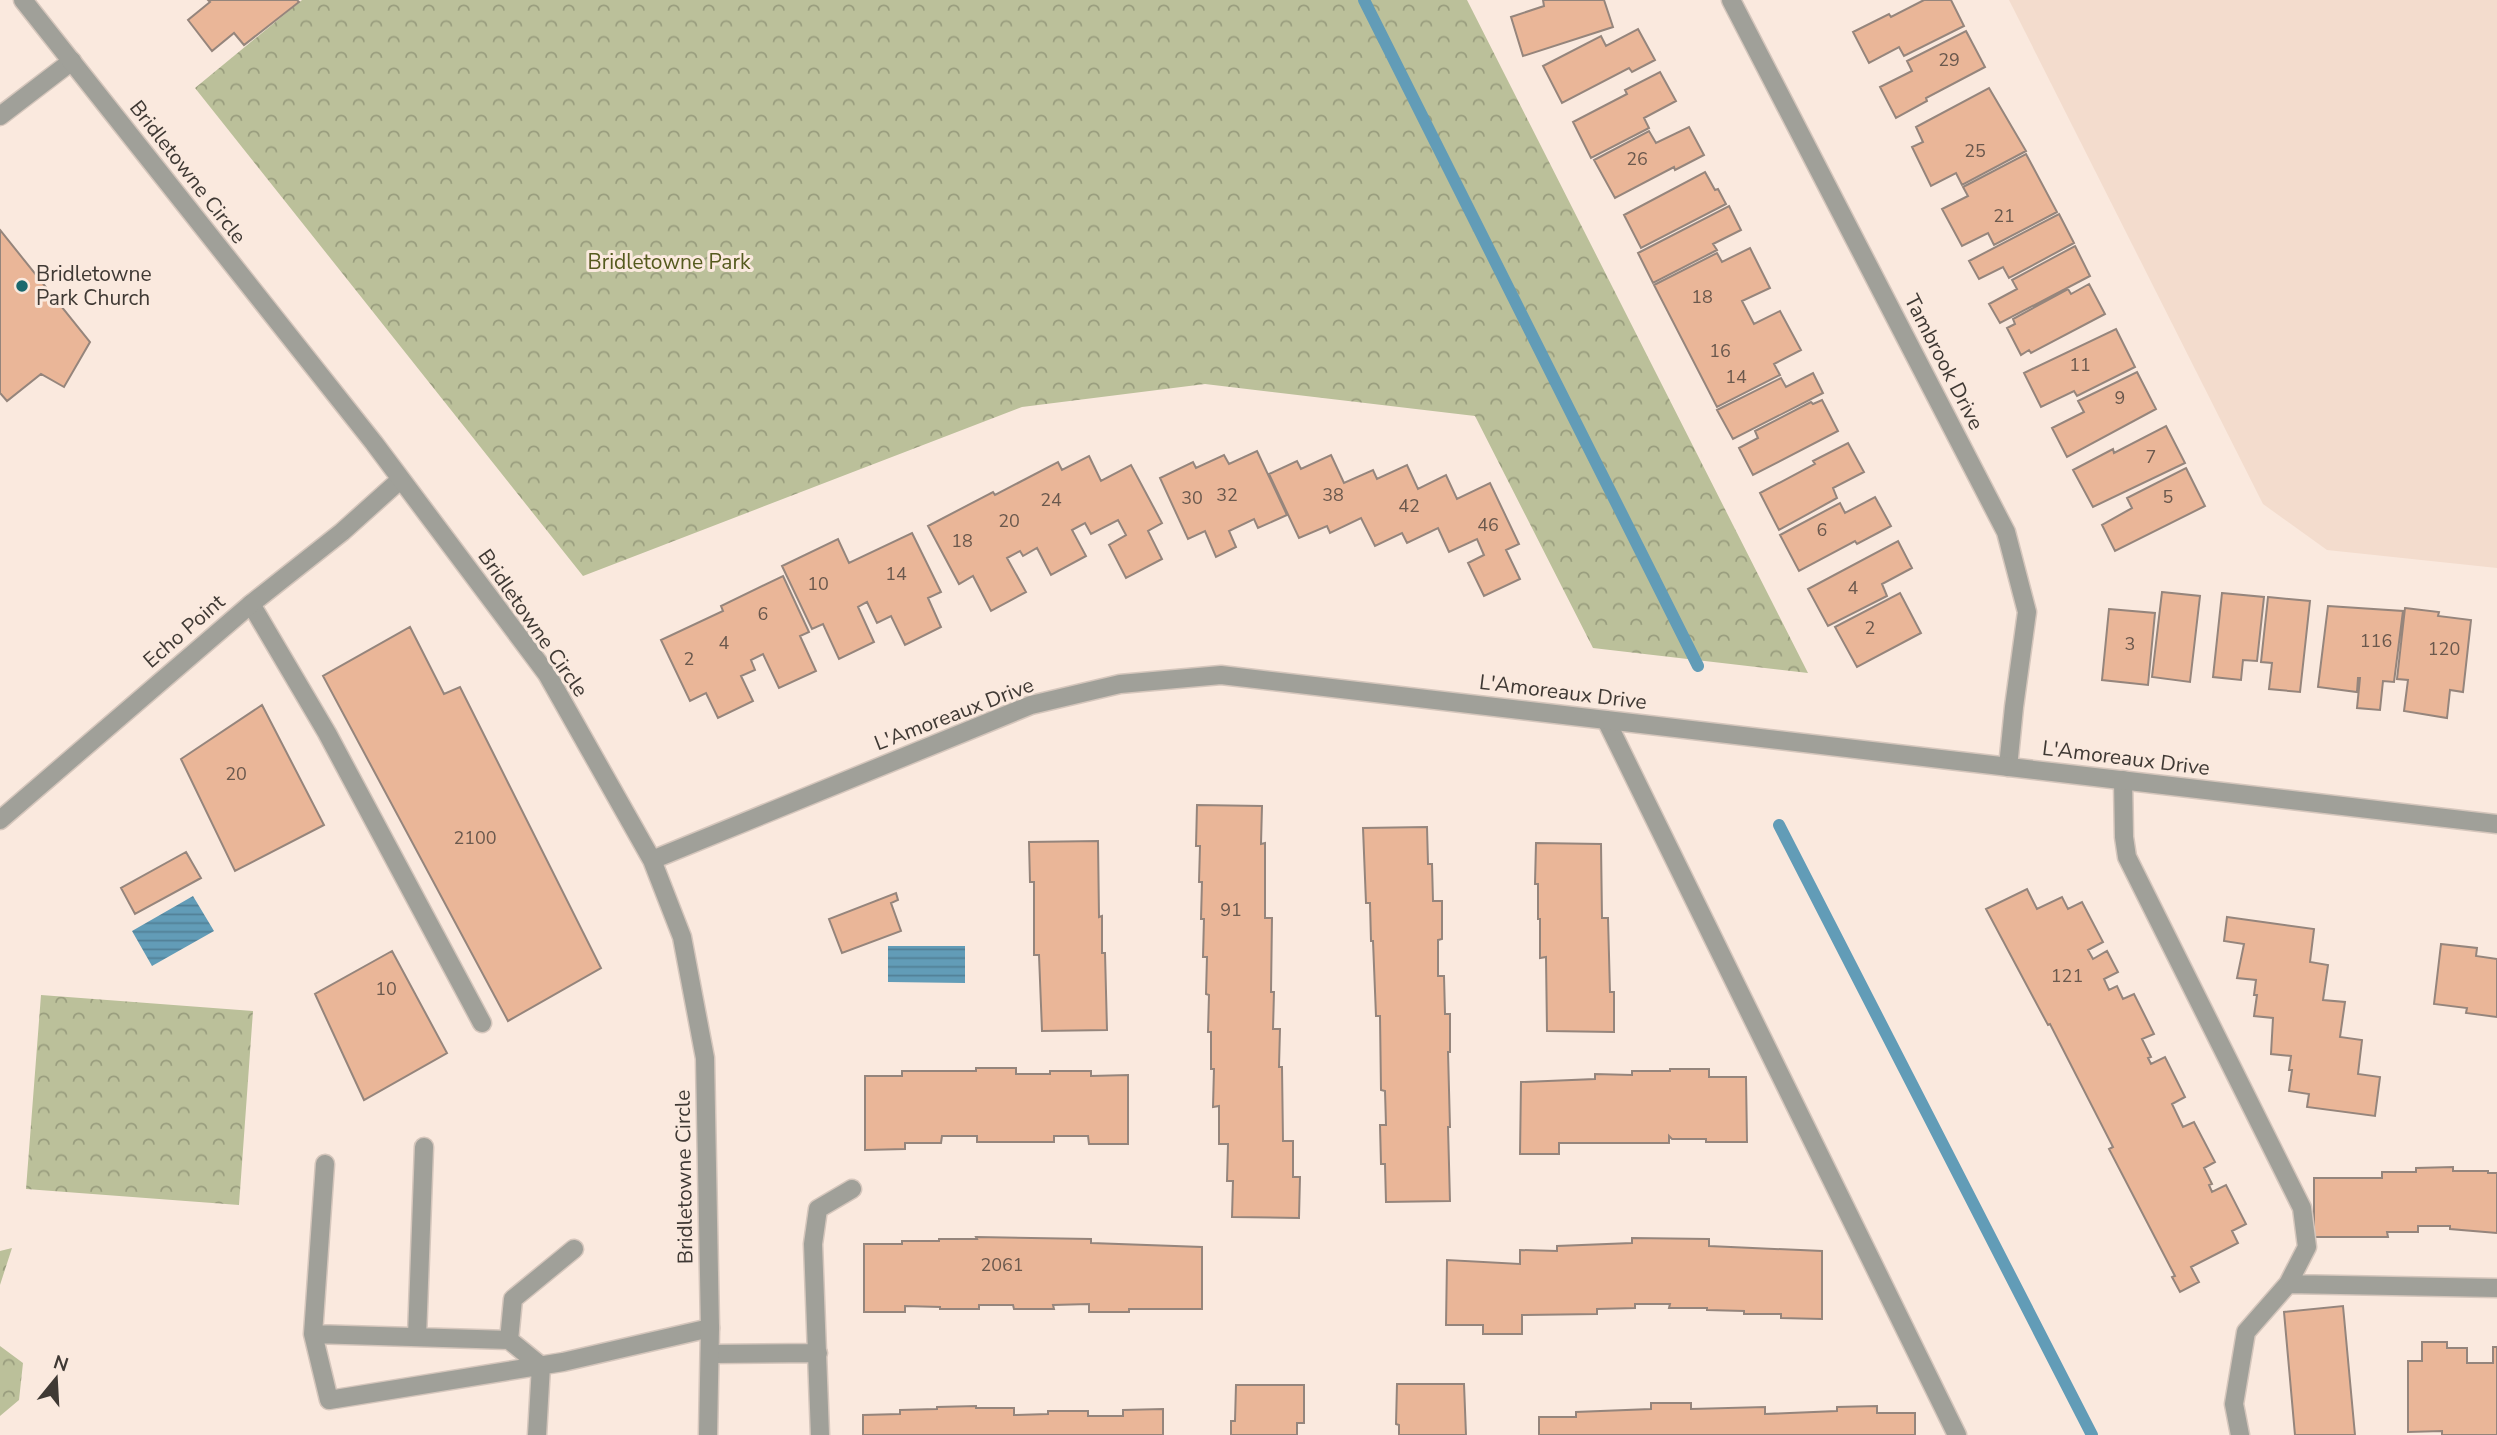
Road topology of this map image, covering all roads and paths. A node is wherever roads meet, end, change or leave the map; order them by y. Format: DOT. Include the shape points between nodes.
graph roads {
  1 [pos="23,0"];
  2 [pos="1731,0"];
  3 [pos="72,61"];
  4 [pos="0,116"];
  5 [pos="400,480"];
  6 [pos="251,604"];
  7 [pos="1606,720"];
  8 [pos="2008,767"];
  9 [pos="2123,780"];
  10 [pos="0,820"];
  11 [pos="2497,824"];
  12 [pos="652,860"];
  13 [pos="482,1023"];
  14 [pos="425,1147"];
  15 [pos="325,1164"];
  16 [pos="852,1189"];
  17 [pos="574,1249"];
  18 [pos="2288,1284"];
  19 [pos="2497,1288"];
  20 [pos="710,1328"];
  21 [pos="313,1334"];
  22 [pos="417,1337"];
  23 [pos="509,1340"];
  24 [pos="818,1353"];
  25 [pos="710,1354"];
  26 [pos="541,1366"];
  27 [pos="537,1435"];
  28 [pos="708,1435"];
  29 [pos="820,1435"];
  30 [pos="1956,1435"];
  31 [pos="2240,1435"];
  1 -- 3 [label="street, Bridletowne Circle"];
  2 -- 8 [label="street, Tambrook Drive" via="2006,532 2027,612"];
  3 -- 4 [label="street"];
  3 -- 5 [label="street, Bridletowne Circle"];
  5 -- 6 [label="street, Echo Point"];
  5 -- 12 [label="street, Bridletowne Circle" via="547,674"];
  6 -- 10 [label="street, Echo Point"];
  6 -- 13 [label="street" via="327,733"];
  7 -- 8 [label="street, L'Amoreaux Drive"];
  7 -- 12 [label="street, L'Amoreaux Drive" via="1220,675 1120,684 1031,705"];
  7 -- 30 [label="street"];
  8 -- 9 [label="street, L'Amoreaux Drive"];
  9 -- 11 [label="street, L'Amoreaux Drive"];
  9 -- 18 [label="street" via="2127,857 2302,1208 2307,1247"];
  12 -- 20 [label="street, Bridletowne Circle" via="682,937 705,1058"];
  14 -- 22 [label="street"];
  15 -- 21 [label="street"];
  16 -- 24 [label="street" via="818,1209 813,1244"];
  17 -- 23 [label="street" via="513,1299"];
  18 -- 19 [label="street"];
  18 -- 31 [label="street" via="2246,1332 2234,1404"];
  20 -- 25 [label="street, Bridletowne Circle"];
  20 -- 26 [label="street"];
  21 -- 22 [label="street"];
  21 -- 26 [label="street" via="329,1400"];
  22 -- 23 [label="street"];
  23 -- 26 [label="street"];
  24 -- 25 [label="street"];
  24 -- 29 [label="street"];
  25 -- 28 [label="street, Bridletowne Circle"];
  26 -- 27 [label="street"];
}
